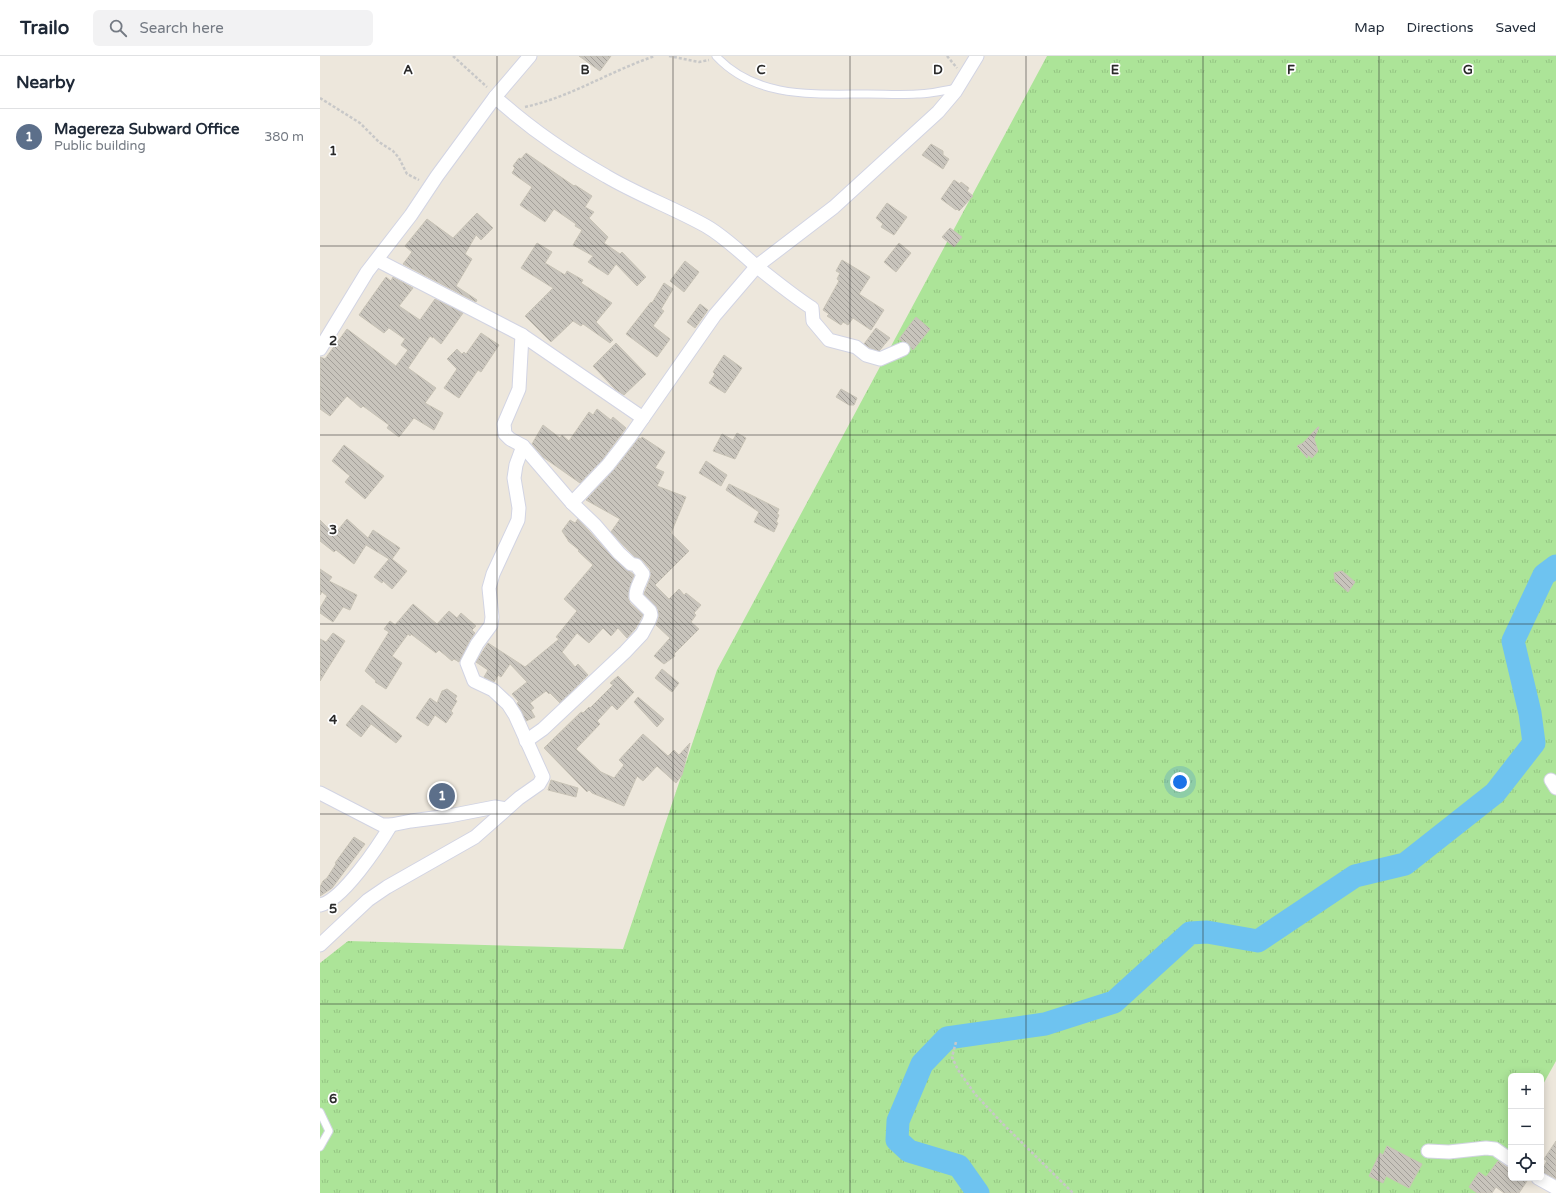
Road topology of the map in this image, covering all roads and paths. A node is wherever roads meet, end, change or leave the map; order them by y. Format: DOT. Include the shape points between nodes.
graph roads {
  1 [pos="453,56"];
  2 [pos="530,56"];
  3 [pos="655,56"];
  4 [pos="669,56"];
  5 [pos="716,56"];
  6 [pos="977,56"];
  7 [pos="958,88"];
  8 [pos="495,97"];
  9 [pos="320,98"];
  10 [pos="510,110"];
  11 [pos="430,187"];
  12 [pos="377,260"];
  13 [pos="756,266"];
  14 [pos="522,335"];
  15 [pos="903,348"];
  16 [pos="320,349"];
  17 [pos="643,418"];
  18 [pos="523,446"];
  19 [pos="572,503"];
  20 [pos="526,741"];
  21 [pos="320,793"];
  22 [pos="506,809"];
  23 [pos="391,825"];
  24 [pos="320,905"];
  25 [pos="320,945"];
  26 [pos="956,1042"];
  27 [pos="320,1112"];
  28 [pos="320,1147"];
  29 [pos="1428,1151"];
  30 [pos="1508,1158"];
  31 [pos="1543,1181"];
  32 [pos="1556,1188"];
  33 [pos="1073,1193"];
  1 -- 8 [label="path"];
  2 -- 8 [label="street"];
  3 -- 10 [label="path" via="557,98"];
  4 -- 5 [label="path" via="700,62"];
  5 -- 7 [label="lane" via="727,68 756,83 804,94 917,94"];
  6 -- 7 [label="street"];
  7 -- 13 [label="street" via="938,112 834,207"];
  8 -- 10 [label="street"];
  8 -- 11 [label="street"];
  9 -- 11 [label="path" via="360,123 379,142 393,151 407,174"];
  10 -- 13 [label="street" via="535,130 606,176 717,233"];
  11 -- 12 [label="street"];
  12 -- 14 [label="street"];
  12 -- 16 [label="street"];
  13 -- 15 [label="street" via="812,308 813,321 829,340 856,347 866,355 880,359"];
  13 -- 17 [label="street" via="715,315"];
  14 -- 17 [label="street"];
  14 -- 18 [label="street" via="519,389 504,428 507,437"];
  17 -- 19 [label="street" via="608,465"];
  18 -- 19 [label="street"];
  18 -- 20 [label="street" via="514,478 519,508 518,520 489,588 491,625 467,663 474,681 493,690 508,704"];
  19 -- 20 [label="street" via="619,553 631,564 636,565 643,574 636,594 651,615 642,634 625,652 544,729"];
  20 -- 22 [label="street" via="543,777 539,784"];
  21 -- 23 [label="street" via="382,825"];
  22 -- 23 [label="street" via="495,807"];
  22 -- 25 [label="street" via="473,838 368,900"];
  23 -- 24 [label="street" via="379,845 340,892 328,903"];
  26 -- 33 [label="path" via="952,1057 975,1094"];
  27 -- 28 [label="lane" via="329,1131"];
  29 -- 30 [label="street" via="1449,1152 1486,1148 1495,1149"];
  31 -- 32 [label="street"];
}
